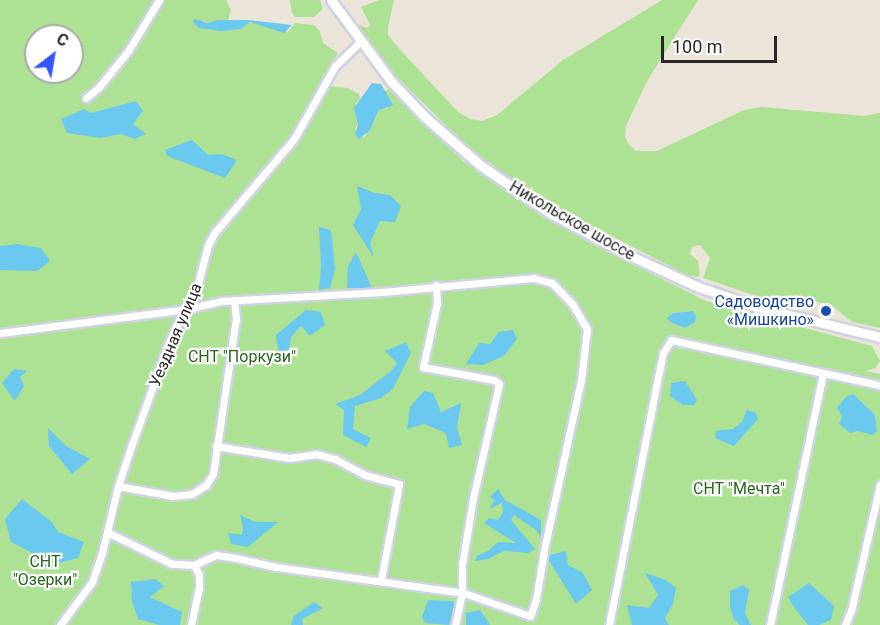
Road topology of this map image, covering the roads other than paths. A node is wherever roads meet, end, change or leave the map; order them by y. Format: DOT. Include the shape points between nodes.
graph roads {
  1 [pos="159,0"];
  2 [pos="331,0"];
  3 [pos="360,42"];
  4 [pos="86,98"];
  5 [pos="436,285"];
  6 [pos="234,300"];
  7 [pos="187,309"];
  8 [pos="0,333"];
  9 [pos="880,337"];
  10 [pos="823,374"];
  11 [pos="880,385"];
  12 [pos="216,446"];
  13 [pos="880,484"];
  14 [pos="117,486"];
  15 [pos="107,532"];
  16 [pos="194,565"];
  17 [pos="381,580"];
  18 [pos="462,593"];
  19 [pos="60,625"];
  20 [pos="191,625"];
  21 [pos="455,625"];
  22 [pos="609,625"];
  23 [pos="770,625"];
  24 [pos="845,625"];
  1 -- 4 [label="street" via="128,51"];
  2 -- 3 [label="main road, Никольское шоссе"];
  3 -- 7 [label="street, Уездная улица" via="335,66 294,139 215,232"];
  3 -- 9 [label="main road, Никольское шоссе" via="418,110 467,155 576,227 664,273 724,296"];
  5 -- 6 [label="street"];
  5 -- 18 [label="street" via="437,303 423,367 499,384 473,498 462,565"];
  5 -- 18 [label="street" via="534,278 552,283 573,305 587,329 581,380 530,616"];
  6 -- 7 [label="street"];
  6 -- 12 [label="street" via="236,319"];
  7 -- 8 [label="street"];
  7 -- 14 [label="street, Уездная улица" via="167,347"];
  10 -- 11 [label="street"];
  10 -- 22 [label="street" via="671,340 663,353"];
  10 -- 23 [label="street"];
  12 -- 14 [label="street" via="213,474 206,485 192,494 173,496"];
  12 -- 17 [label="street" via="289,458 316,454 365,475 399,484"];
  13 -- 24 [label="street"];
  14 -- 15 [label="street, Уездная улица"];
  15 -- 16 [label="street" via="172,564"];
  15 -- 19 [label="street, Уездная улица" via="92,582"];
  16 -- 17 [label="street" via="216,555"];
  16 -- 20 [label="street" via="199,588"];
  17 -- 18 [label="street"];
  18 -- 21 [label="street"];
}
